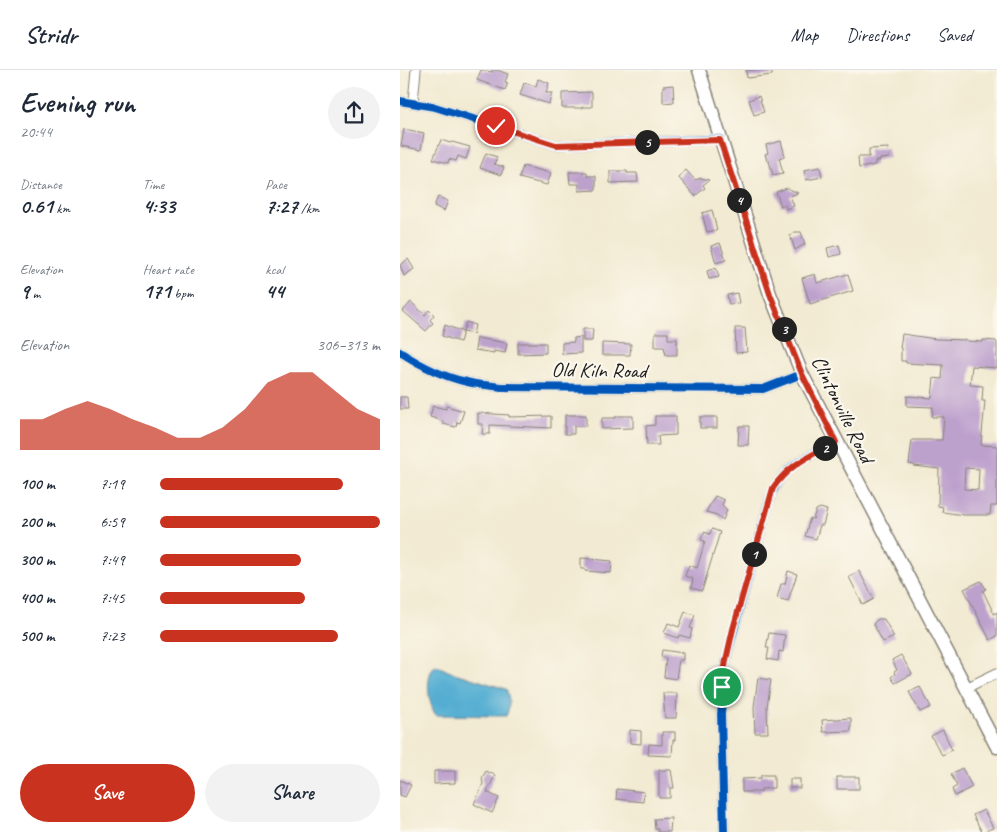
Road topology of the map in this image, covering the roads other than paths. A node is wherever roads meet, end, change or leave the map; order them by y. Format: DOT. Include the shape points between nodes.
graph roads {
  1 [pos="416,70"];
  2 [pos="698,70"];
  3 [pos="400,101"];
  4 [pos="413,102"];
  5 [pos="720,140"];
  6 [pos="400,352"];
  7 [pos="802,374"];
  8 [pos="836,442"];
  9 [pos="997,673"];
  10 [pos="966,688"];
  11 [pos="997,747"];
  12 [pos="724,832"];
  1 -- 4 [label="street"];
  2 -- 5 [label="main road, Clintonville Road"];
  3 -- 4 [label="street"];
  4 -- 5 [label="street" via="556,145"];
  5 -- 7 [label="main road, Clintonville Road" via="770,294"];
  6 -- 7 [label="street, Old Kiln Road" via="467,383 501,387 763,389"];
  7 -- 8 [label="main road, Clintonville Road"];
  8 -- 10 [label="main road, Clintonville Road"];
  8 -- 12 [label="street" via="787,470 773,488 768,504 726,660 721,714"];
  9 -- 10 [label="street"];
  10 -- 11 [label="main road, Clintonville Road"];
}
